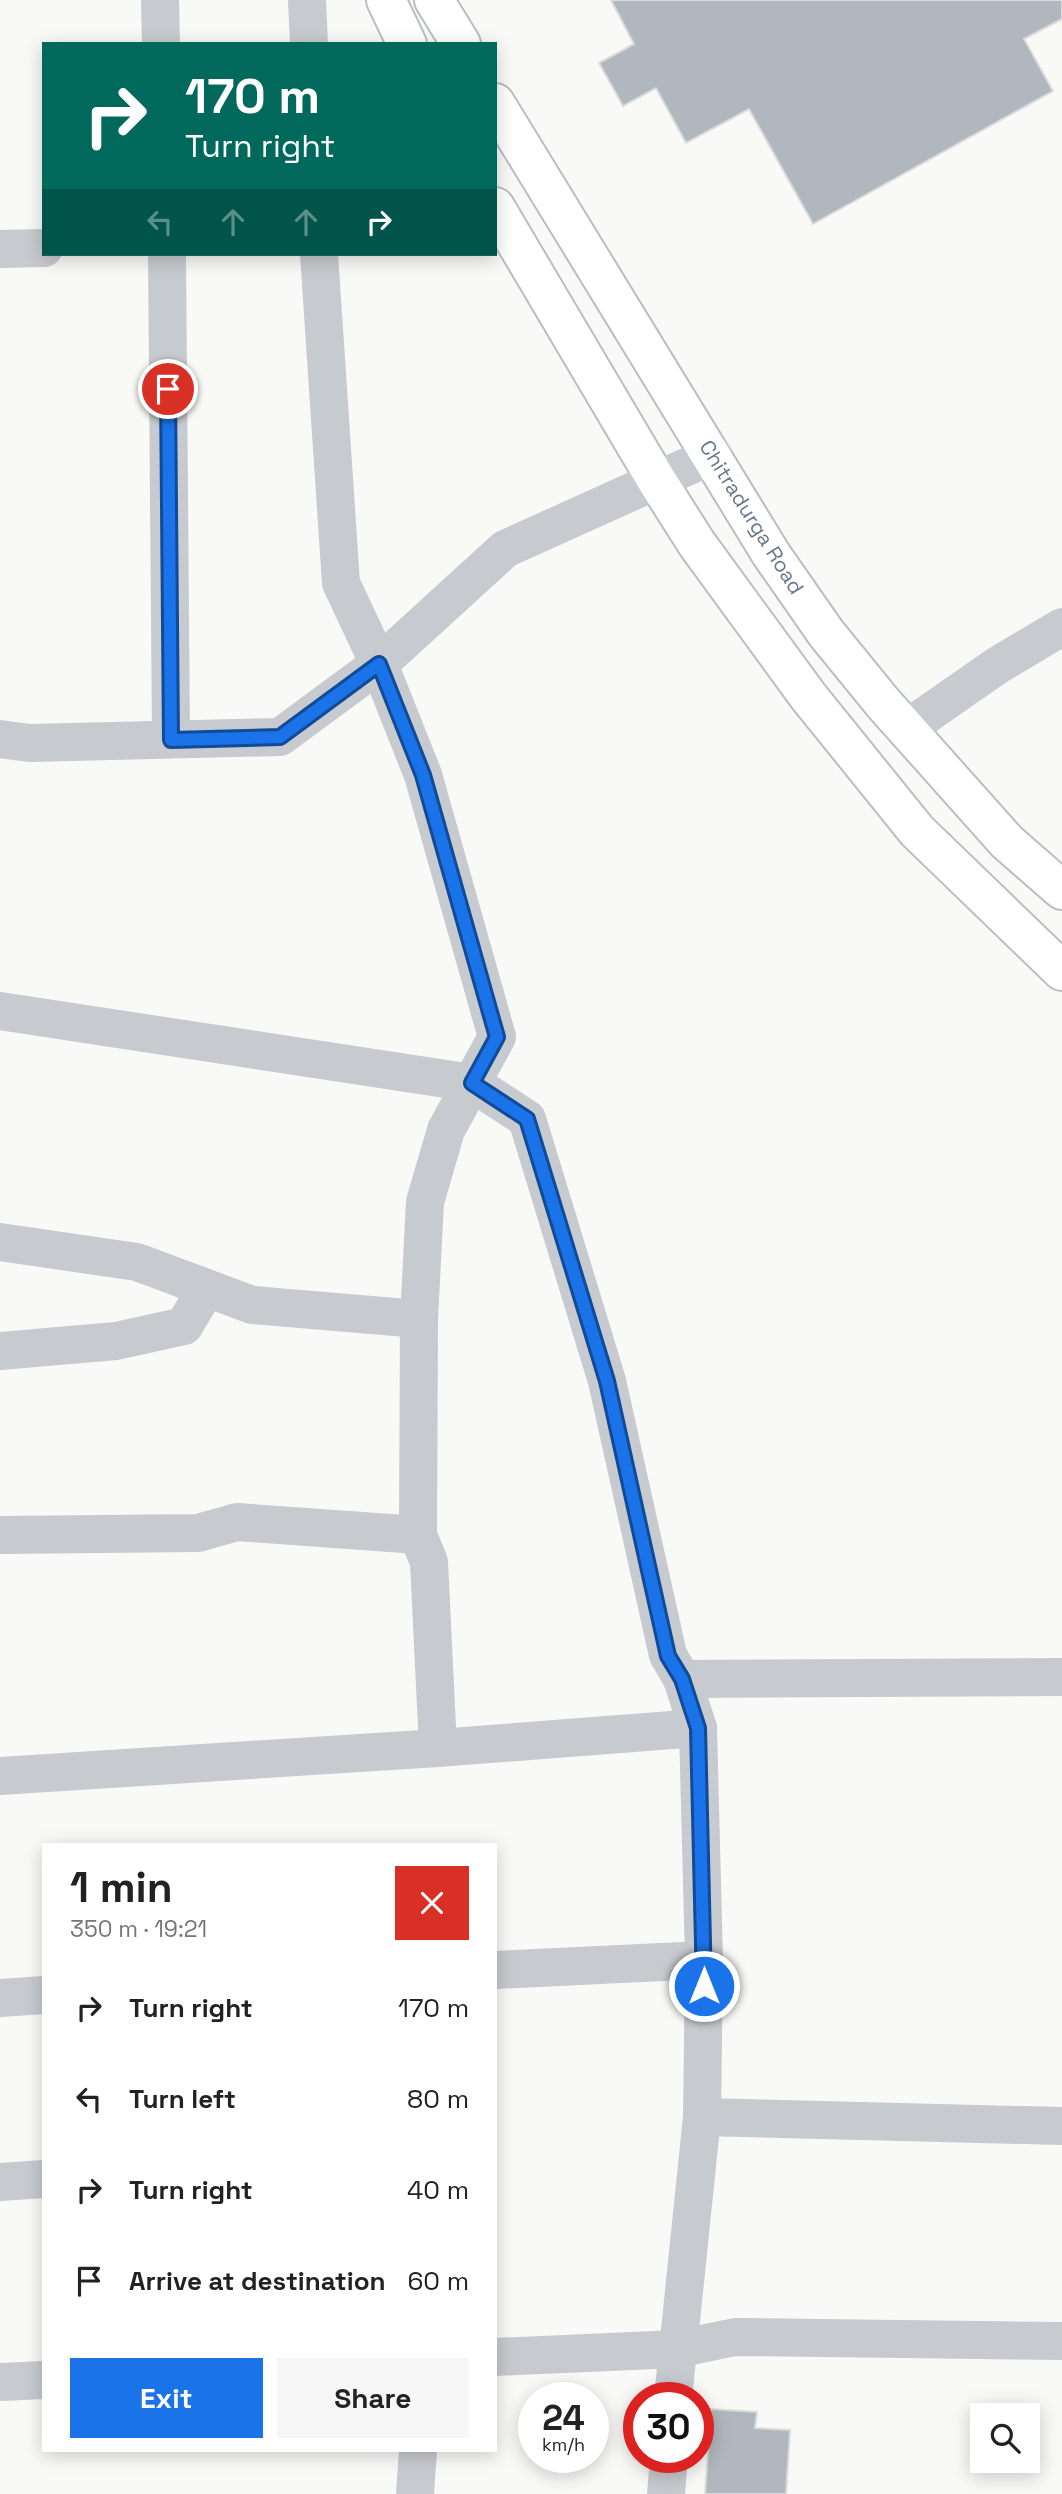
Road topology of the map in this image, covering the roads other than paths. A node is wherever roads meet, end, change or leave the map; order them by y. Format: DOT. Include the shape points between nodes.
graph roads {
  1 [pos="160,0"];
  2 [pos="307,0"];
  3 [pos="386,0"];
  4 [pos="434,0"];
  5 [pos="162,42"];
  6 [pos="309,42"];
  7 [pos="406,42"];
  8 [pos="460,42"];
  9 [pos="503,118"];
  10 [pos="497,209"];
  11 [pos="42,248"];
  12 [pos="0,249"];
  13 [pos="167,256"];
  14 [pos="319,256"];
  15 [pos="713,455"];
  16 [pos="657,481"];
  17 [pos="1062,627"];
  18 [pos="379,664"];
  19 [pos="906,729"];
  20 [pos="0,739"];
  21 [pos="171,740"];
  22 [pos="1062,890"];
  23 [pos="1062,971"];
  24 [pos="0,1011"];
  25 [pos="472,1083"];
  26 [pos="0,1242"];
  27 [pos="205,1289"];
  28 [pos="419,1319"];
  29 [pos="0,1351"];
  30 [pos="0,1535"];
  31 [pos="418,1535"];
  32 [pos="1062,1677"];
  33 [pos="682,1679"];
  34 [pos="698,1728"];
  35 [pos="439,1748"];
  36 [pos="0,1776"];
  37 [pos="704,1959"];
  38 [pos="497,1970"];
  39 [pos="42,1996"];
  40 [pos="0,1998"];
  41 [pos="702,2117"];
  42 [pos="1062,2126"];
  43 [pos="42,2179"];
  44 [pos="0,2182"];
  45 [pos="1062,2341"];
  46 [pos="677,2349"];
  47 [pos="497,2357"];
  48 [pos="42,2380"];
  49 [pos="0,2382"];
  50 [pos="674,2382"];
  51 [pos="418,2452"];
  52 [pos="668,2473"];
  53 [pos="415,2494"];
  54 [pos="666,2494"];
  1 -- 5 [label="street"];
  2 -- 6 [label="street"];
  3 -- 7 [label="main road"];
  4 -- 8 [label="main road"];
  9 -- 15 [label="main road, Chitradurga Road"];
  10 -- 16 [label="main road"];
  11 -- 12 [label="street"];
  13 -- 21 [label="street"];
  14 -- 18 [label="street" via="341,583"];
  15 -- 16 [label="street"];
  15 -- 19 [label="main road, Chitradurga Road" via="771,554 826,633"];
  16 -- 18 [label="street" via="505,549"];
  16 -- 23 [label="main road" via="808,696 917,831"];
  17 -- 19 [label="street"];
  18 -- 21 [label="street" via="280,737"];
  18 -- 25 [label="street" via="423,775 497,1037"];
  19 -- 22 [label="main road, Chitradurga Road" via="1007,842"];
  20 -- 21 [label="street" via="30,743"];
  24 -- 25 [label="street"];
  25 -- 28 [label="street" via="446,1130 425,1202"];
  25 -- 33 [label="street" via="527,1119 607,1381 668,1656"];
  26 -- 27 [label="street" via="138,1262"];
  27 -- 28 [label="street" via="252,1305"];
  27 -- 29 [label="street" via="184,1326 116,1340"];
  28 -- 31 [label="street"];
  30 -- 31 [label="street" via="198,1533 237,1522"];
  31 -- 35 [label="street" via="429,1562"];
  32 -- 33 [label="street"];
  33 -- 34 [label="street"];
  34 -- 35 [label="street"];
  34 -- 37 [label="street"];
  35 -- 36 [label="street"];
  37 -- 38 [label="street"];
  37 -- 41 [label="street"];
  39 -- 40 [label="street"];
  41 -- 42 [label="street"];
  41 -- 46 [label="street"];
  43 -- 44 [label="street"];
  45 -- 46 [label="street" via="735,2337"];
  46 -- 47 [label="street"];
  46 -- 50 [label="street"];
  48 -- 49 [label="street"];
  51 -- 53 [label="street"];
  52 -- 54 [label="street"];
}
